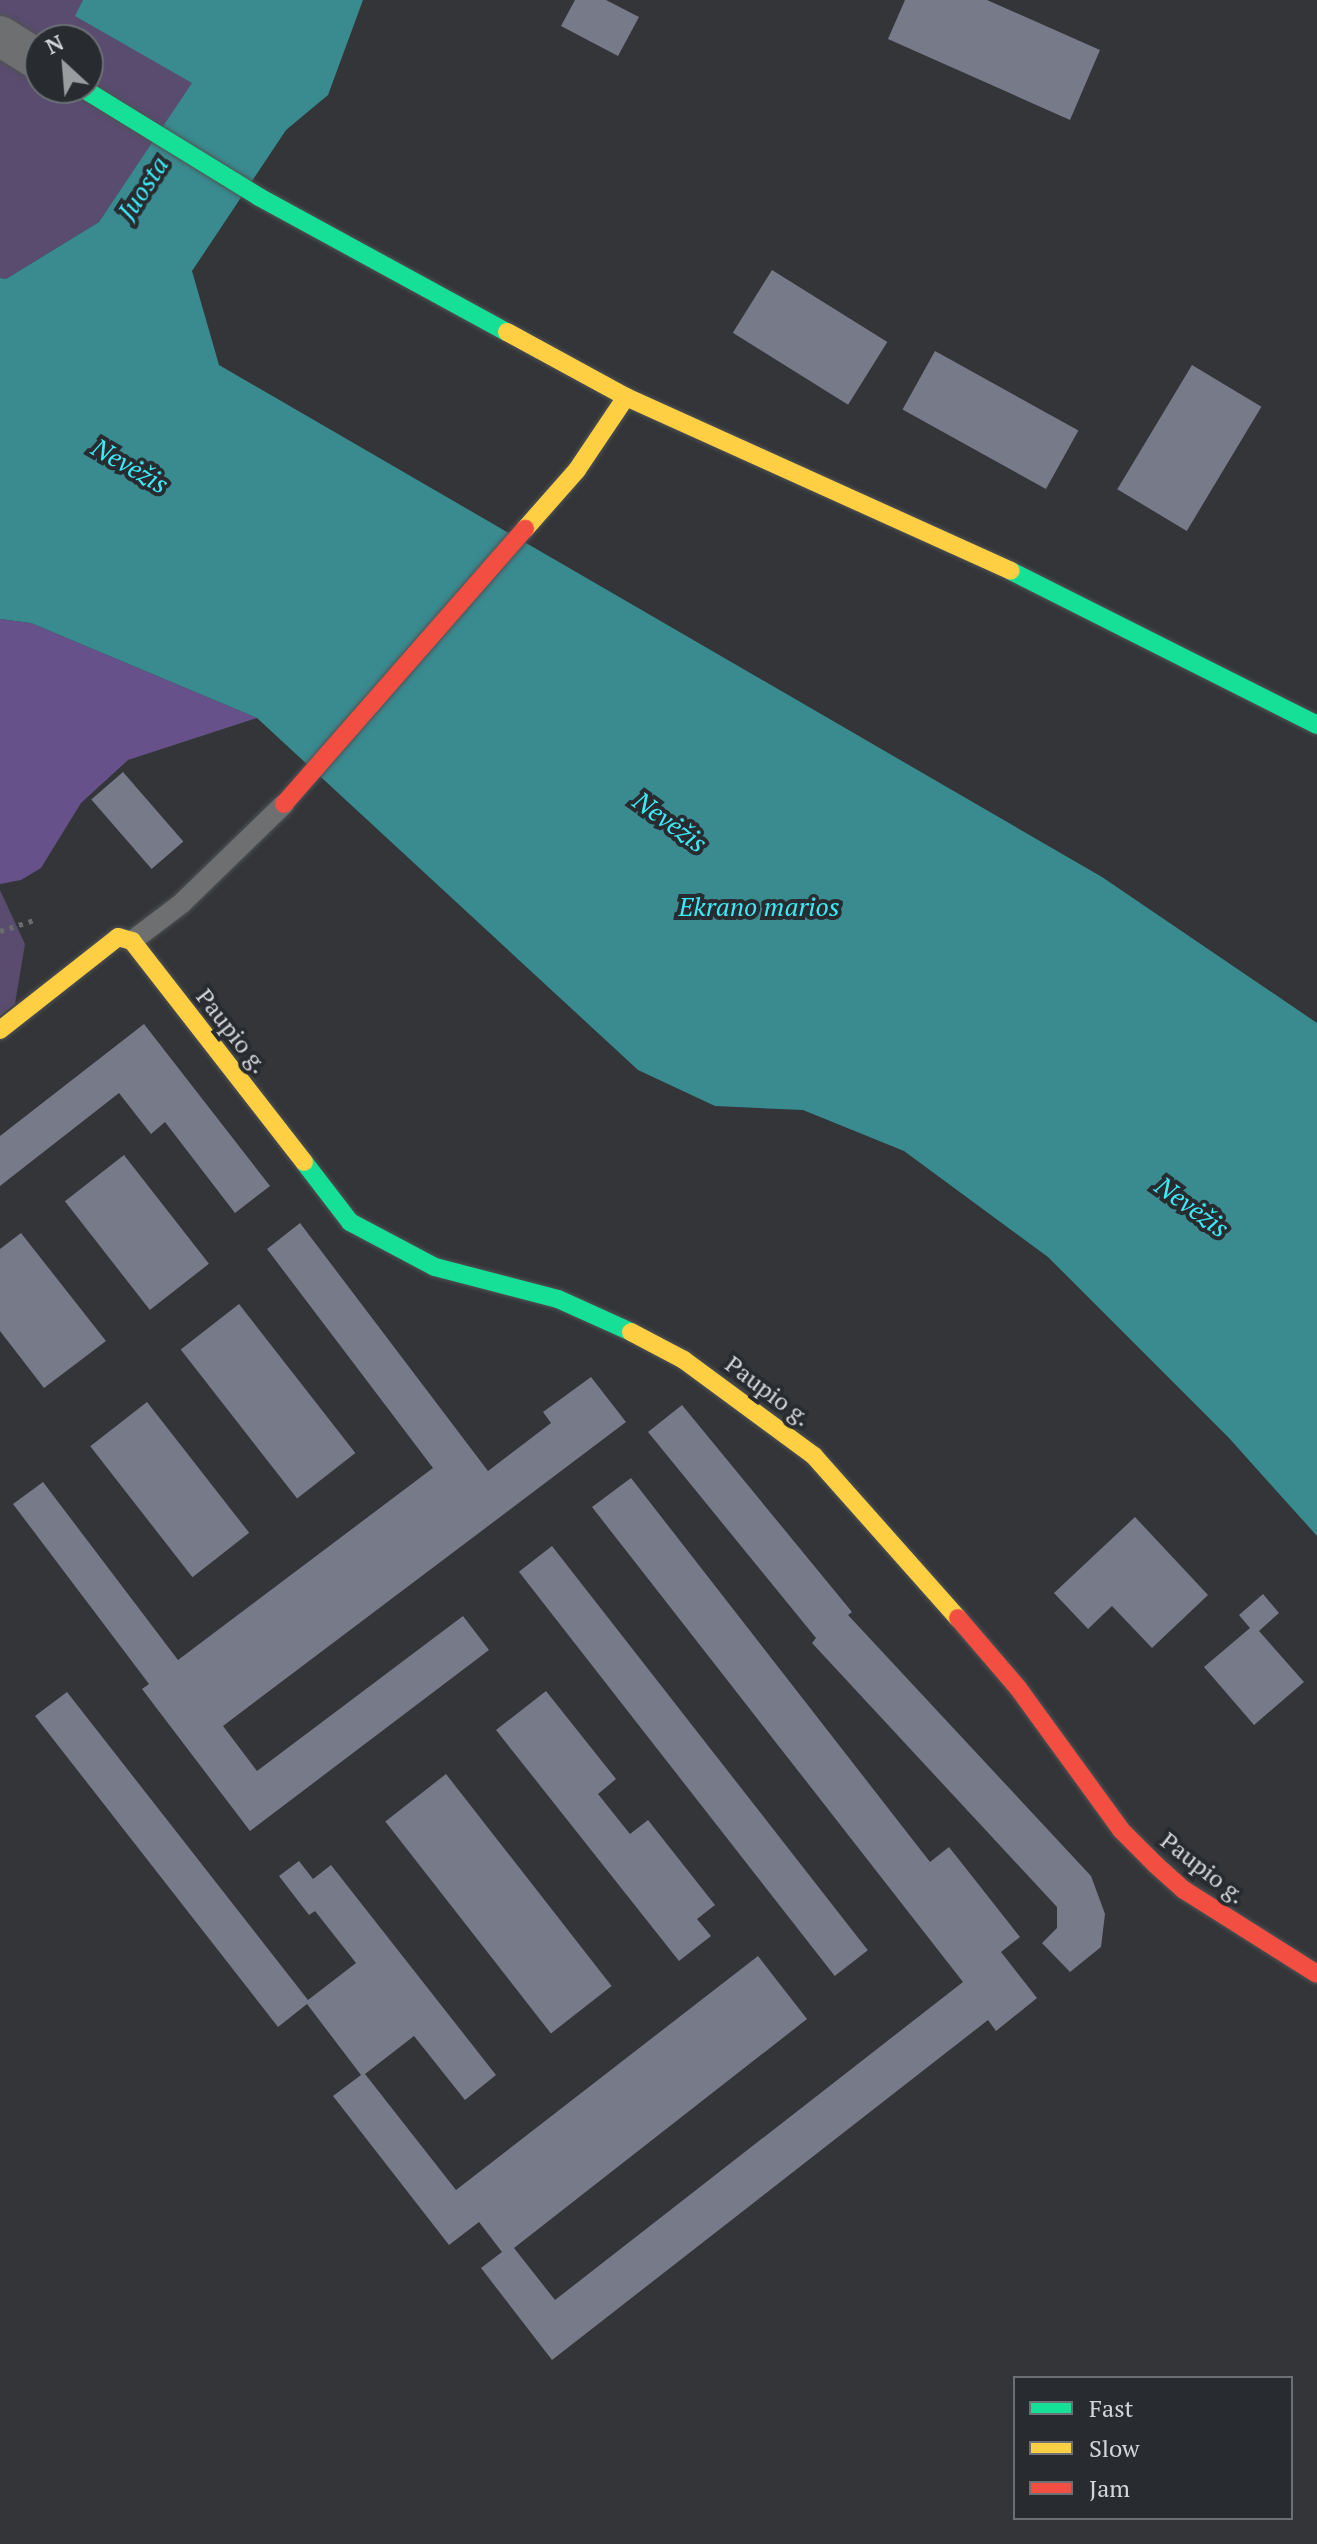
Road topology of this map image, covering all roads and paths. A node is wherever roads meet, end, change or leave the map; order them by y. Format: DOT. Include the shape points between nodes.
graph roads {
  1 [pos="0,36"];
  2 [pos="24,51"];
  3 [pos="104,102"];
  4 [pos="626,397"];
  5 [pos="1317,725"];
  6 [pos="284,804"];
  7 [pos="36,919"];
  8 [pos="0,931"];
  9 [pos="132,941"];
  10 [pos="0,1030"];
  11 [pos="1317,1974"];
  1 -- 2 [label="street"];
  3 -- 4 [label="street" via="259,197"];
  4 -- 5 [label="street" via="1030,579"];
  4 -- 6 [label="street" via="577,470"];
  6 -- 9 [label="lane" via="182,903"];
  7 -- 8 [label="path"];
  9 -- 10 [label="street" via="118,937"];
  9 -- 11 [label="street, Paupio g." via="350,1222 435,1267 558,1299 622,1327 684,1360 762,1414 814,1456 941,1598 1018,1688 1121,1830 1184,1890"];
}
